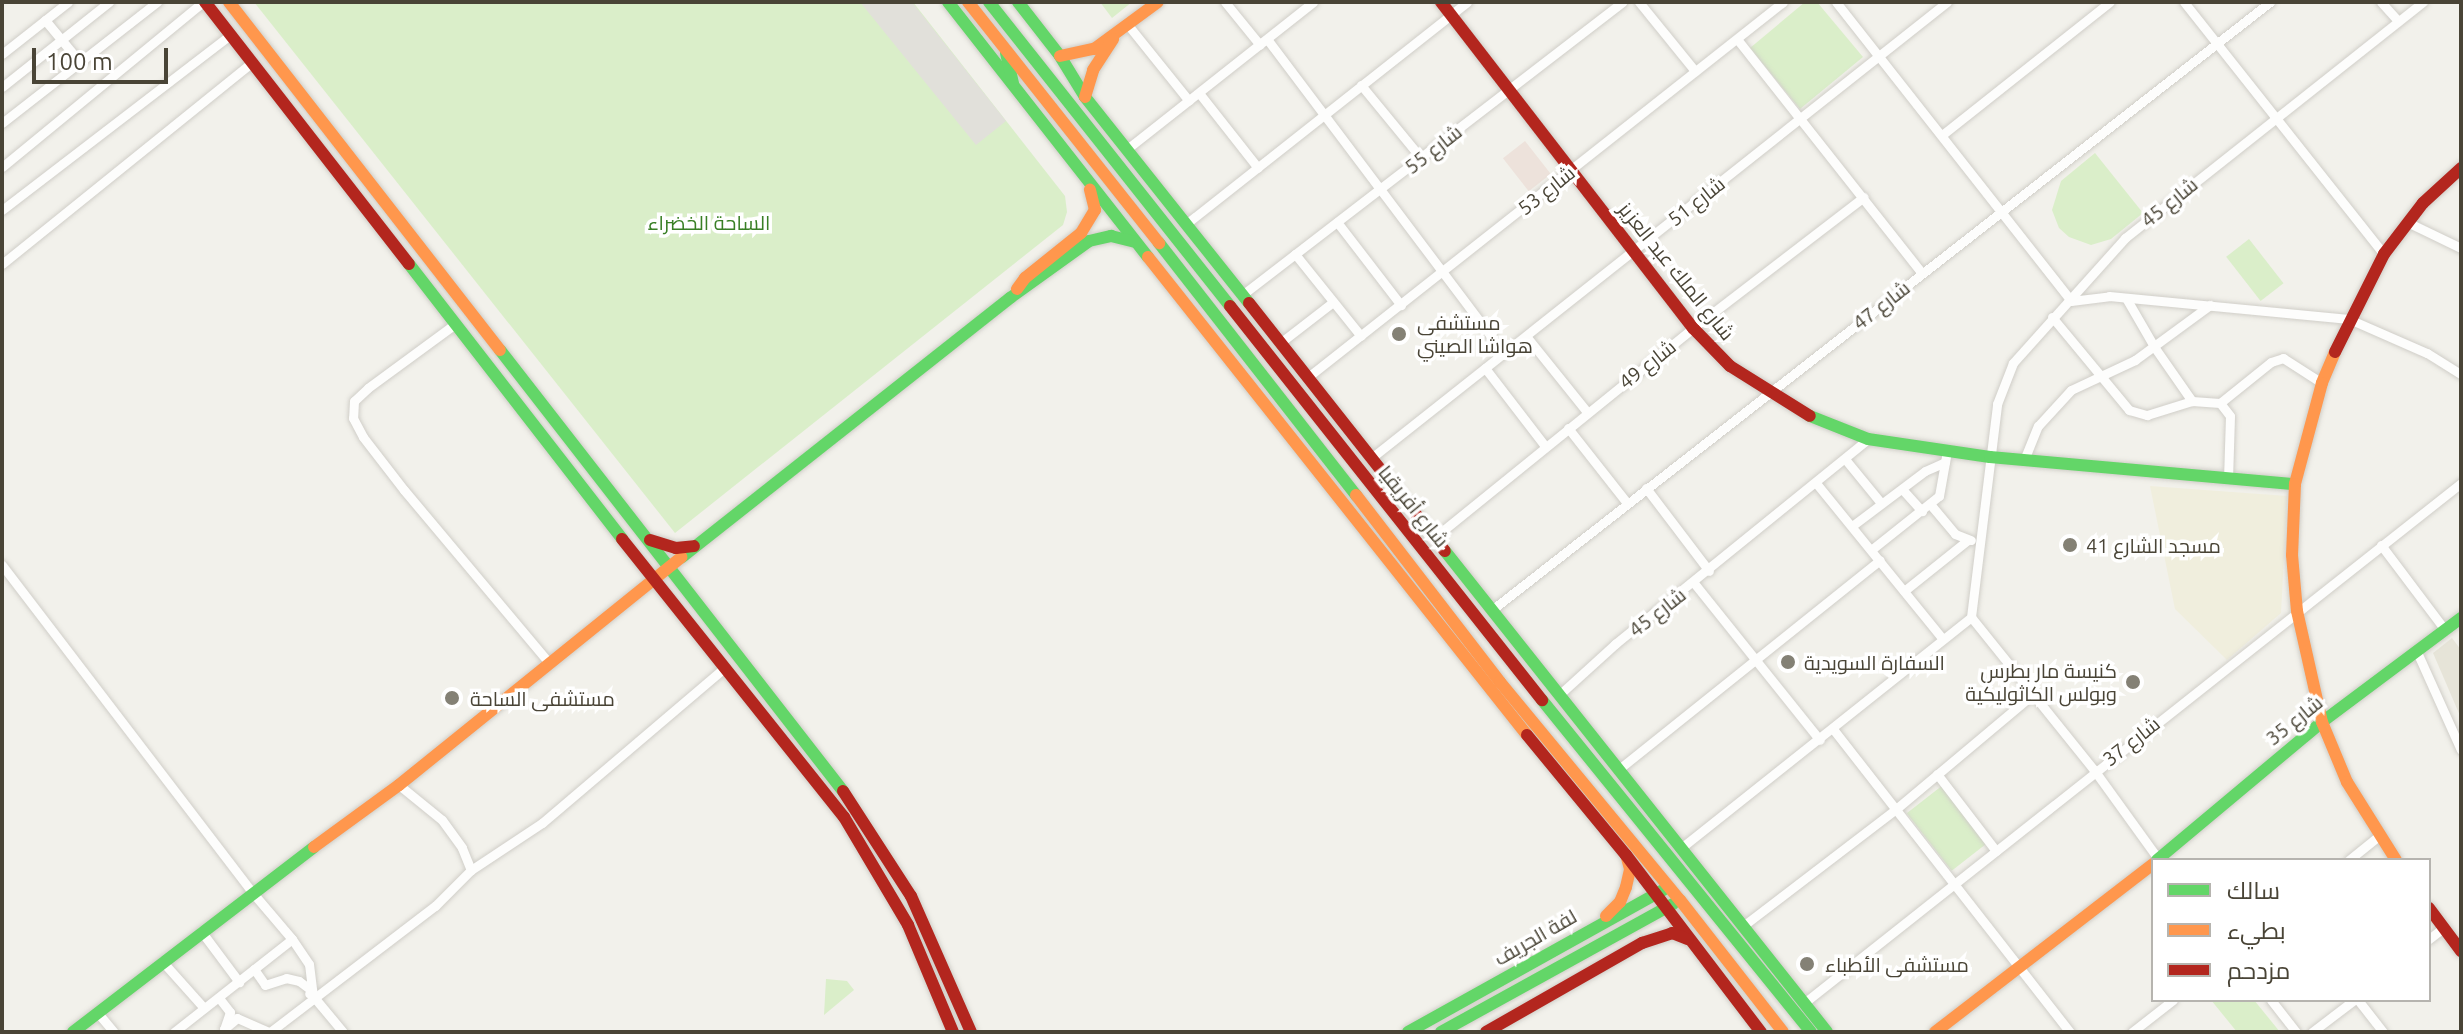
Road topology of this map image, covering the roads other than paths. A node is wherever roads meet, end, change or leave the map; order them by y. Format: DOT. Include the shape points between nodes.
graph roads {
  1 [pos="68,2"];
  2 [pos="109,2"];
  3 [pos="157,2"];
  4 [pos="204,2"];
  5 [pos="229,2"];
  6 [pos="948,2"];
  7 [pos="968,2"];
  8 [pos="989,2"];
  9 [pos="1018,2"];
  10 [pos="1158,2"];
  11 [pos="1225,2"];
  12 [pos="1313,2"];
  13 [pos="1441,2"];
  14 [pos="1467,2"];
  15 [pos="1622,2"];
  16 [pos="1639,2"];
  17 [pos="1783,2"];
  18 [pos="1836,2"];
  19 [pos="1947,2"];
  20 [pos="2110,2"];
  21 [pos="2184,2"];
  22 [pos="2270,2"];
  23 [pos="2381,2"];
  24 [pos="2423,2"];
  25 [pos="1451,15"];
  26 [pos="45,20"];
  27 [pos="2398,21"];
  28 [pos="1128,25"];
  29 [pos="1117,34"];
  30 [pos="230,35"];
  31 [pos="1737,39"];
  32 [pos="62,40"];
  33 [pos="1263,42"];
  34 [pos="2217,43"];
  35 [pos="1005,47"];
  36 [pos="2,54"];
  37 [pos="1878,54"];
  38 [pos="1060,56"];
  39 [pos="80,62"];
  40 [pos="252,62"];
  41 [pos="1695,71"];
  42 [pos="1013,83"];
  43 [pos="1361,85"];
  44 [pos="2,87"];
  45 [pos="1509,90"];
  46 [pos="1199,93"];
  47 [pos="1085,97"];
  48 [pos="1189,101"];
  49 [pos="1324,114"];
  50 [pos="2275,117"];
  51 [pos="1800,118"];
  52 [pos="2,123"];
  53 [pos="1942,135"];
  54 [pos="1127,149"];
  55 [pos="1421,158"];
  56 [pos="2,167"];
  57 [pos="1258,168"];
  58 [pos="2461,168"];
  59 [pos="1571,170"];
  60 [pos="1085,177"];
  61 [pos="1381,189"];
  62 [pos="1864,197"];
  63 [pos="2,210"];
  64 [pos="2001,212"];
  65 [pos="1337,222"];
  66 [pos="2409,223"];
  67 [pos="1186,224"];
  68 [pos="1135,242"];
  69 [pos="2461,248"];
  70 [pos="1632,251"];
  71 [pos="1295,254"];
  72 [pos="2384,254"];
  73 [pos="2,264"];
  74 [pos="1444,271"];
  75 [pos="1922,273"];
  76 [pos="1242,295"];
  77 [pos="1010,298"];
  78 [pos="2126,298"];
  79 [pos="2071,301"];
  80 [pos="1333,302"];
  81 [pos="1401,305"];
  82 [pos="2210,305"];
  83 [pos="2052,317"];
  84 [pos="2349,319"];
  85 [pos="455,324"];
  86 [pos="1693,328"];
  87 [pos="1361,336"];
  88 [pos="1526,336"];
  89 [pos="1280,343"];
  90 [pos="2155,348"];
  91 [pos="1504,353"];
  92 [pos="1485,368"];
  93 [pos="2461,374"];
  94 [pos="1308,377"];
  95 [pos="2100,378"];
  96 [pos="2322,383"];
  97 [pos="1273,389"];
  98 [pos="1255,392"];
  99 [pos="1767,392"];
  100 [pos="2192,401"];
  101 [pos="2220,403"];
  102 [pos="1587,412"];
  103 [pos="1568,428"];
  104 [pos="1868,439"];
  105 [pos="1545,446"];
  106 [pos="1946,456"];
  107 [pos="1990,457"];
  108 [pos="1370,459"];
  109 [pos="1845,459"];
  110 [pos="2024,460"];
  111 [pos="2228,478"];
  112 [pos="1816,483"];
  113 [pos="2461,483"];
  114 [pos="2295,484"];
  115 [pos="1646,488"];
  116 [pos="1902,489"];
  117 [pos="1627,503"];
  118 [pos="1881,503"];
  119 [pos="1926,507"];
  120 [pos="1393,512"];
  121 [pos="1379,525"];
  122 [pos="1852,526"];
  123 [pos="1435,537"];
  124 [pos="646,538"];
  125 [pos="1968,540"];
  126 [pos="1980,541"];
  127 [pos="697,545"];
  128 [pos="2381,545"];
  129 [pos="1871,550"];
  130 [pos="1880,560"];
  131 [pos="2,565"];
  132 [pos="669,567"];
  133 [pos="1709,571"];
  134 [pos="654,580"];
  135 [pos="1694,583"];
  136 [pos="1904,591"];
  137 [pos="1493,609"];
  138 [pos="2297,611"];
  139 [pos="1971,617"];
  140 [pos="2461,618"];
  141 [pos="2445,630"];
  142 [pos="1943,639"];
  143 [pos="2417,652"];
  144 [pos="1755,660"];
  145 [pos="550,664"];
  146 [pos="725,667"];
  147 [pos="1518,671"];
  148 [pos="1541,675"];
  149 [pos="1500,682"];
  150 [pos="1559,695"];
  151 [pos="2032,695"];
  152 [pos="1503,707"];
  153 [pos="2322,722"];
  154 [pos="1833,729"];
  155 [pos="1820,740"];
  156 [pos="2461,750"];
  157 [pos="1619,769"];
  158 [pos="2094,770"];
  159 [pos="831,773"];
  160 [pos="1937,774"];
  161 [pos="819,783"];
  162 [pos="399,785"];
  163 [pos="1896,809"];
  164 [pos="2379,836"];
  165 [pos="1681,848"];
  166 [pos="1996,851"];
  167 [pos="1626,855"];
  168 [pos="2155,858"];
  169 [pos="2161,858"];
  170 [pos="2352,858"];
  171 [pos="2395,858"];
  172 [pos="2151,866"];
  173 [pos="471,870"];
  174 [pos="1682,877"];
  175 [pos="1955,885"];
  176 [pos="1668,886"];
  177 [pos="1695,890"];
  178 [pos="252,892"];
  179 [pos="1656,895"];
  180 [pos="1680,900"];
  181 [pos="1667,908"];
  182 [pos="2431,911"];
  183 [pos="923,918"];
  184 [pos="1597,924"];
  185 [pos="908,925"];
  186 [pos="1743,926"];
  187 [pos="2443,928"];
  188 [pos="201,931"];
  189 [pos="2431,937"];
  190 [pos="292,939"];
  191 [pos="1688,939"];
  192 [pos="2461,951"];
  193 [pos="162,961"];
  194 [pos="2020,968"];
  195 [pos="254,969"];
  196 [pos="239,982"];
  197 [pos="313,996"];
  198 [pos="219,998"];
  199 [pos="2170,1002"];
  200 [pos="2273,1002"];
  201 [pos="2353,1002"];
  202 [pos="2358,1002"];
  203 [pos="1804,1003"];
  204 [pos="301,1007"];
  205 [pos="204,1008"];
  206 [pos="97,1012"];
  207 [pos="222,1031"];
  208 [pos="73,1032"];
  209 [pos="114,1032"];
  210 [pos="174,1032"];
  211 [pos="270,1032"];
  212 [pos="343,1032"];
  213 [pos="953,1032"];
  214 [pos="971,1032"];
  215 [pos="1408,1032"];
  216 [pos="1441,1032"];
  217 [pos="1486,1032"];
  218 [pos="1761,1032"];
  219 [pos="1783,1032"];
  220 [pos="1811,1032"];
  221 [pos="1827,1032"];
  222 [pos="1935,1032"];
  223 [pos="2070,1032"];
  224 [pos="2132,1032"];
  225 [pos="2296,1032"];
  226 [pos="2312,1032"];
  227 [pos="2383,1032"];
  1 -- 26 [label="street"];
  2 -- 32 [label="street"];
  3 -- 39 [label="street"];
  4 -- 30 [label="main road"];
  4 -- 56 [label="street"];
  5 -- 124 [label="main road"];
  6 -- 42 [label="main road"];
  7 -- 35 [label="main road, شارع أفريقيا"];
  8 -- 120 [label="main road, شارع أفريقيا"];
  9 -- 38 [label="main road, شارع أفريقيا"];
  10 -- 28 [label="main road"];
  11 -- 33 [label="street"];
  12 -- 33 [label="street"];
  13 -- 25 [label="main road, شارع الملك عبد العزيز"];
  14 -- 25 [label="street"];
  15 -- 45 [label="street, شارع 55"];
  16 -- 41 [label="street"];
  17 -- 31 [label="street, شارع 53"];
  18 -- 37 [label="street"];
  19 -- 37 [label="street, شارع 51"];
  20 -- 53 [label="street"];
  21 -- 34 [label="street"];
  22 -- 34 [label="street, شارع 47"];
  23 -- 27 [label="street"];
  24 -- 27 [label="street, شارع 45"];
  25 -- 43 [label="street"];
  25 -- 45 [label="main road, شارع الملك عبد العزيز"];
  26 -- 32 [label="street"];
  26 -- 36 [label="street"];
  27 -- 50 [label="street, شارع 45"];
  28 -- 29 [label="main road"];
  28 -- 48 [label="street"];
  29 -- 38 [label="main road" via="1094,49"];
  29 -- 47 [label="main road" via="1093,70"];
  30 -- 40 [label="main road"];
  30 -- 63 [label="street"];
  31 -- 41 [label="street, شارع 53"];
  31 -- 51 [label="street"];
  32 -- 39 [label="street"];
  32 -- 44 [label="street"];
  33 -- 46 [label="street"];
  33 -- 49 [label="street"];
  34 -- 50 [label="street"];
  34 -- 64 [label="street, شارع 47"];
  35 -- 42 [label="main road"];
  35 -- 97 [label="main road, شارع أفريقيا"];
  37 -- 51 [label="street, شارع 51"];
  37 -- 53 [label="street"];
  38 -- 47 [label="main road, شارع أفريقيا"];
  39 -- 52 [label="street"];
  40 -- 73 [label="street"];
  40 -- 85 [label="main road"];
  41 -- 59 [label="street, شارع 53"];
  42 -- 60 [label="main road"];
  43 -- 49 [label="street"];
  43 -- 55 [label="street"];
  45 -- 55 [label="street, شارع 55"];
  45 -- 59 [label="main road, شارع الملك عبد العزيز"];
  46 -- 48 [label="street"];
  46 -- 57 [label="street"];
  47 -- 54 [label="main road, شارع أفريقيا"];
  48 -- 54 [label="street"];
  49 -- 57 [label="street"];
  49 -- 61 [label="street"];
  50 -- 72 [label="street"];
  50 -- 79 [label="street, شارع 45" via="2125,238"];
  51 -- 62 [label="street"];
  51 -- 70 [label="street, شارع 51"];
  53 -- 64 [label="street"];
  54 -- 67 [label="main road, شارع أفريقيا"];
  55 -- 61 [label="street, شارع 55"];
  57 -- 67 [label="street"];
  58 -- 66 [label="main road"];
  59 -- 70 [label="main road, شارع الملك عبد العزيز"];
  59 -- 74 [label="street, شارع 53"];
  60 -- 68 [label="main road"];
  60 -- 77 [label="main road" via="1094,198 1089,222 1025,278"];
  61 -- 65 [label="street, شارع 55"];
  61 -- 74 [label="street"];
  62 -- 75 [label="street"];
  62 -- 86 [label="street, شارع 49"];
  64 -- 75 [label="street, شارع 47"];
  64 -- 79 [label="street"];
  65 -- 71 [label="street, شارع 55"];
  65 -- 81 [label="street"];
  66 -- 69 [label="street"];
  66 -- 72 [label="main road"];
  67 -- 76 [label="main road, شارع أفريقيا"];
  68 -- 77 [label="main road" via="1098,237"];
  68 -- 98 [label="main road"];
  70 -- 86 [label="main road, شارع الملك عبد العزيز"];
  70 -- 88 [label="street, شارع 51"];
  71 -- 76 [label="street, شارع 55"];
  71 -- 80 [label="street"];
  72 -- 84 [label="main road"];
  74 -- 81 [label="street, شارع 53"];
  74 -- 91 [label="street"];
  75 -- 99 [label="street, شارع 47"];
  76 -- 89 [label="main road, شارع أفريقيا"];
  77 -- 127 [label="main road"];
  78 -- 79 [label="street"];
  78 -- 82 [label="street"];
  78 -- 90 [label="street"];
  79 -- 83 [label="street, شارع 45"];
  80 -- 87 [label="street"];
  80 -- 89 [label="street"];
  81 -- 87 [label="street, شارع 53"];
  82 -- 84 [label="street"];
  82 -- 90 [label="street"];
  83 -- 95 [label="street"];
  83 -- 107 [label="street, شارع 45" via="2007,375"];
  84 -- 93 [label="street"];
  84 -- 96 [label="main road"];
  85 -- 134 [label="main road"];
  85 -- 145 [label="street" via="368,388 354,401 353,418 404,490"];
  86 -- 99 [label="main road, شارع الملك عبد العزيز" via="1730,366"];
  86 -- 102 [label="street, شارع 49"];
  87 -- 94 [label="street, شارع 53"];
  88 -- 91 [label="street, شارع 51"];
  88 -- 102 [label="street"];
  89 -- 94 [label="main road, شارع أفريقيا"];
  90 -- 95 [label="street"];
  90 -- 100 [label="street"];
  91 -- 92 [label="street, شارع 51"];
  92 -- 105 [label="street"];
  92 -- 108 [label="street, شارع 51"];
  94 -- 108 [label="main road, شارع أفريقيا"];
  95 -- 100 [label="street" via="2138,414"];
  95 -- 110 [label="street" via="2066,394 2038,426"];
  96 -- 101 [label="street" via="2283,358"];
  96 -- 114 [label="main road"];
  97 -- 98 [label="main road"];
  97 -- 121 [label="main road, شارع أفريقيا"];
  98 -- 152 [label="main road"];
  99 -- 104 [label="main road, شارع الملك عبد العزيز"];
  99 -- 115 [label="street, شارع 47"];
  100 -- 101 [label="street"];
  101 -- 111 [label="street" via="2230,416"];
  102 -- 103 [label="street, شارع 49"];
  103 -- 105 [label="street, شارع 49"];
  103 -- 117 [label="street"];
  104 -- 106 [label="main road, شارع الملك عبد العزيز"];
  104 -- 109 [label="street, شارع 45"];
  105 -- 123 [label="street, شارع 49"];
  106 -- 107 [label="main road, شارع الملك عبد العزيز"];
  106 -- 116 [label="street"];
  106 -- 119 [label="street" via="1940,494"];
  107 -- 110 [label="main road, شارع الملك عبد العزيز"];
  107 -- 126 [label="street, شارع 45"];
  108 -- 123 [label="main road, شارع أفريقيا"];
  109 -- 112 [label="street, شارع 45"];
  109 -- 118 [label="street"];
  110 -- 111 [label="main road, شارع الملك عبد العزيز"];
  111 -- 114 [label="main road, شارع الملك عبد العزيز"];
  112 -- 122 [label="street"];
  112 -- 133 [label="street, شارع 45"];
  113 -- 128 [label="street, شارع 37"];
  114 -- 138 [label="main road" via="2292,555"];
  115 -- 117 [label="street, شارع 47"];
  115 -- 133 [label="street"];
  116 -- 118 [label="street"];
  116 -- 119 [label="street"];
  117 -- 137 [label="street, شارع 47"];
  118 -- 122 [label="street"];
  119 -- 125 [label="street"];
  119 -- 129 [label="street"];
  120 -- 121 [label="main road"];
  120 -- 147 [label="main road, شارع أفريقيا"];
  121 -- 149 [label="main road, شارع أفريقيا"];
  122 -- 129 [label="street"];
  123 -- 137 [label="main road, شارع أفريقيا"];
  124 -- 127 [label="main road" via="676,548"];
  124 -- 132 [label="main road"];
  125 -- 126 [label="street"];
  125 -- 136 [label="street"];
  126 -- 139 [label="street, شارع 45"];
  127 -- 132 [label="main road"];
  128 -- 138 [label="street, شارع 37"];
  128 -- 141 [label="street"];
  129 -- 130 [label="street"];
  130 -- 136 [label="street"];
  130 -- 144 [label="street"];
  131 -- 178 [label="street"];
  132 -- 134 [label="main road"];
  132 -- 159 [label="main road"];
  133 -- 135 [label="street, شارع 45"];
  134 -- 145 [label="main road"];
  134 -- 146 [label="main road"];
  135 -- 144 [label="street"];
  135 -- 150 [label="street, شارع 45"];
  136 -- 142 [label="street"];
  137 -- 148 [label="main road, شارع أفريقيا"];
  138 -- 153 [label="main road"];
  138 -- 158 [label="street, شارع 37"];
  139 -- 142 [label="street"];
  139 -- 151 [label="street"];
  140 -- 141 [label="main road, شارع 35"];
  141 -- 143 [label="main road, شارع 35"];
  142 -- 154 [label="street"];
  143 -- 153 [label="main road, شارع 35"];
  143 -- 156 [label="street"];
  144 -- 155 [label="street"];
  144 -- 157 [label="street"];
  145 -- 162 [label="main road"];
  146 -- 161 [label="main road"];
  146 -- 173 [label="street" via="542,823"];
  147 -- 148 [label="main road"];
  147 -- 174 [label="main road, شارع أفريقيا"];
  148 -- 150 [label="main road, شارع أفريقيا"];
  149 -- 152 [label="main road"];
  149 -- 176 [label="main road, شارع أفريقيا"];
  150 -- 157 [label="main road, شارع أفريقيا"];
  151 -- 158 [label="street"];
  151 -- 160 [label="street"];
  152 -- 167 [label="main road"];
  153 -- 164 [label="main road" via="2347,782"];
  153 -- 169 [label="main road, شارع 35"];
  154 -- 155 [label="street"];
  154 -- 163 [label="street"];
  155 -- 165 [label="street"];
  157 -- 165 [label="main road, شارع أفريقيا"];
  158 -- 166 [label="street, شارع 37"];
  158 -- 168 [label="street"];
  159 -- 161 [label="main road"];
  159 -- 183 [label="main road"];
  160 -- 163 [label="street"];
  160 -- 166 [label="street"];
  161 -- 185 [label="main road"];
  162 -- 173 [label="street" via="442,820"];
  162 -- 178 [label="main road"];
  163 -- 175 [label="street"];
  163 -- 186 [label="street"];
  164 -- 170 [label="street"];
  164 -- 171 [label="main road"];
  165 -- 186 [label="main road, شارع أفريقيا"];
  166 -- 175 [label="street, شارع 37"];
  167 -- 179 [label="main road"];
  167 -- 184 [label="main road" via="1630,869 1620,902"];
  172 -- 194 [label="main road, شارع 35"];
  173 -- 197 [label="street" via="435,906"];
  174 -- 176 [label="main road, لفة الجريف"];
  174 -- 177 [label="main road, شارع أفريقيا"];
  175 -- 194 [label="street"];
  175 -- 203 [label="street, شارع 37"];
  176 -- 179 [label="main road, لفة الجريف"];
  176 -- 180 [label="main road, شارع أفريقيا"];
  177 -- 180 [label="main road"];
  177 -- 220 [label="main road, شارع أفريقيا"];
  178 -- 188 [label="main road"];
  178 -- 190 [label="street"];
  179 -- 181 [label="main road"];
  179 -- 184 [label="main road, لفة الجريف"];
  180 -- 181 [label="main road"];
  180 -- 219 [label="main road, شارع أفريقيا"];
  181 -- 191 [label="main road"];
  181 -- 216 [label="main road"];
  182 -- 187 [label="main road"];
  183 -- 185 [label="main road"];
  183 -- 214 [label="main road"];
  184 -- 215 [label="main road, لفة الجريف"];
  185 -- 213 [label="main road"];
  186 -- 203 [label="main road, شارع أفريقيا"];
  187 -- 189 [label="street"];
  187 -- 192 [label="main road"];
  188 -- 193 [label="main road"];
  188 -- 196 [label="street"];
  190 -- 195 [label="street"];
  190 -- 197 [label="street" via="309,964"];
  191 -- 217 [label="main road" via="1672,933 1642,943"];
  191 -- 218 [label="main road"];
  193 -- 205 [label="street"];
  193 -- 206 [label="main road"];
  194 -- 222 [label="main road, شارع 35"];
  194 -- 223 [label="street"];
  195 -- 196 [label="street"];
  195 -- 204 [label="street" via="265,985 286,978 311,990"];
  196 -- 198 [label="street"];
  197 -- 204 [label="street"];
  197 -- 212 [label="street"];
  198 -- 205 [label="street"];
  198 -- 207 [label="street" via="230,1012"];
  199 -- 224 [label="street"];
  200 -- 225 [label="street"];
  201 -- 226 [label="street"];
  202 -- 227 [label="street"];
  203 -- 221 [label="main road, شارع أفريقيا"];
  204 -- 211 [label="street"];
  205 -- 210 [label="street"];
  206 -- 208 [label="main road"];
  206 -- 209 [label="street"];
  207 -- 211 [label="street" via="237,1018"];
}
